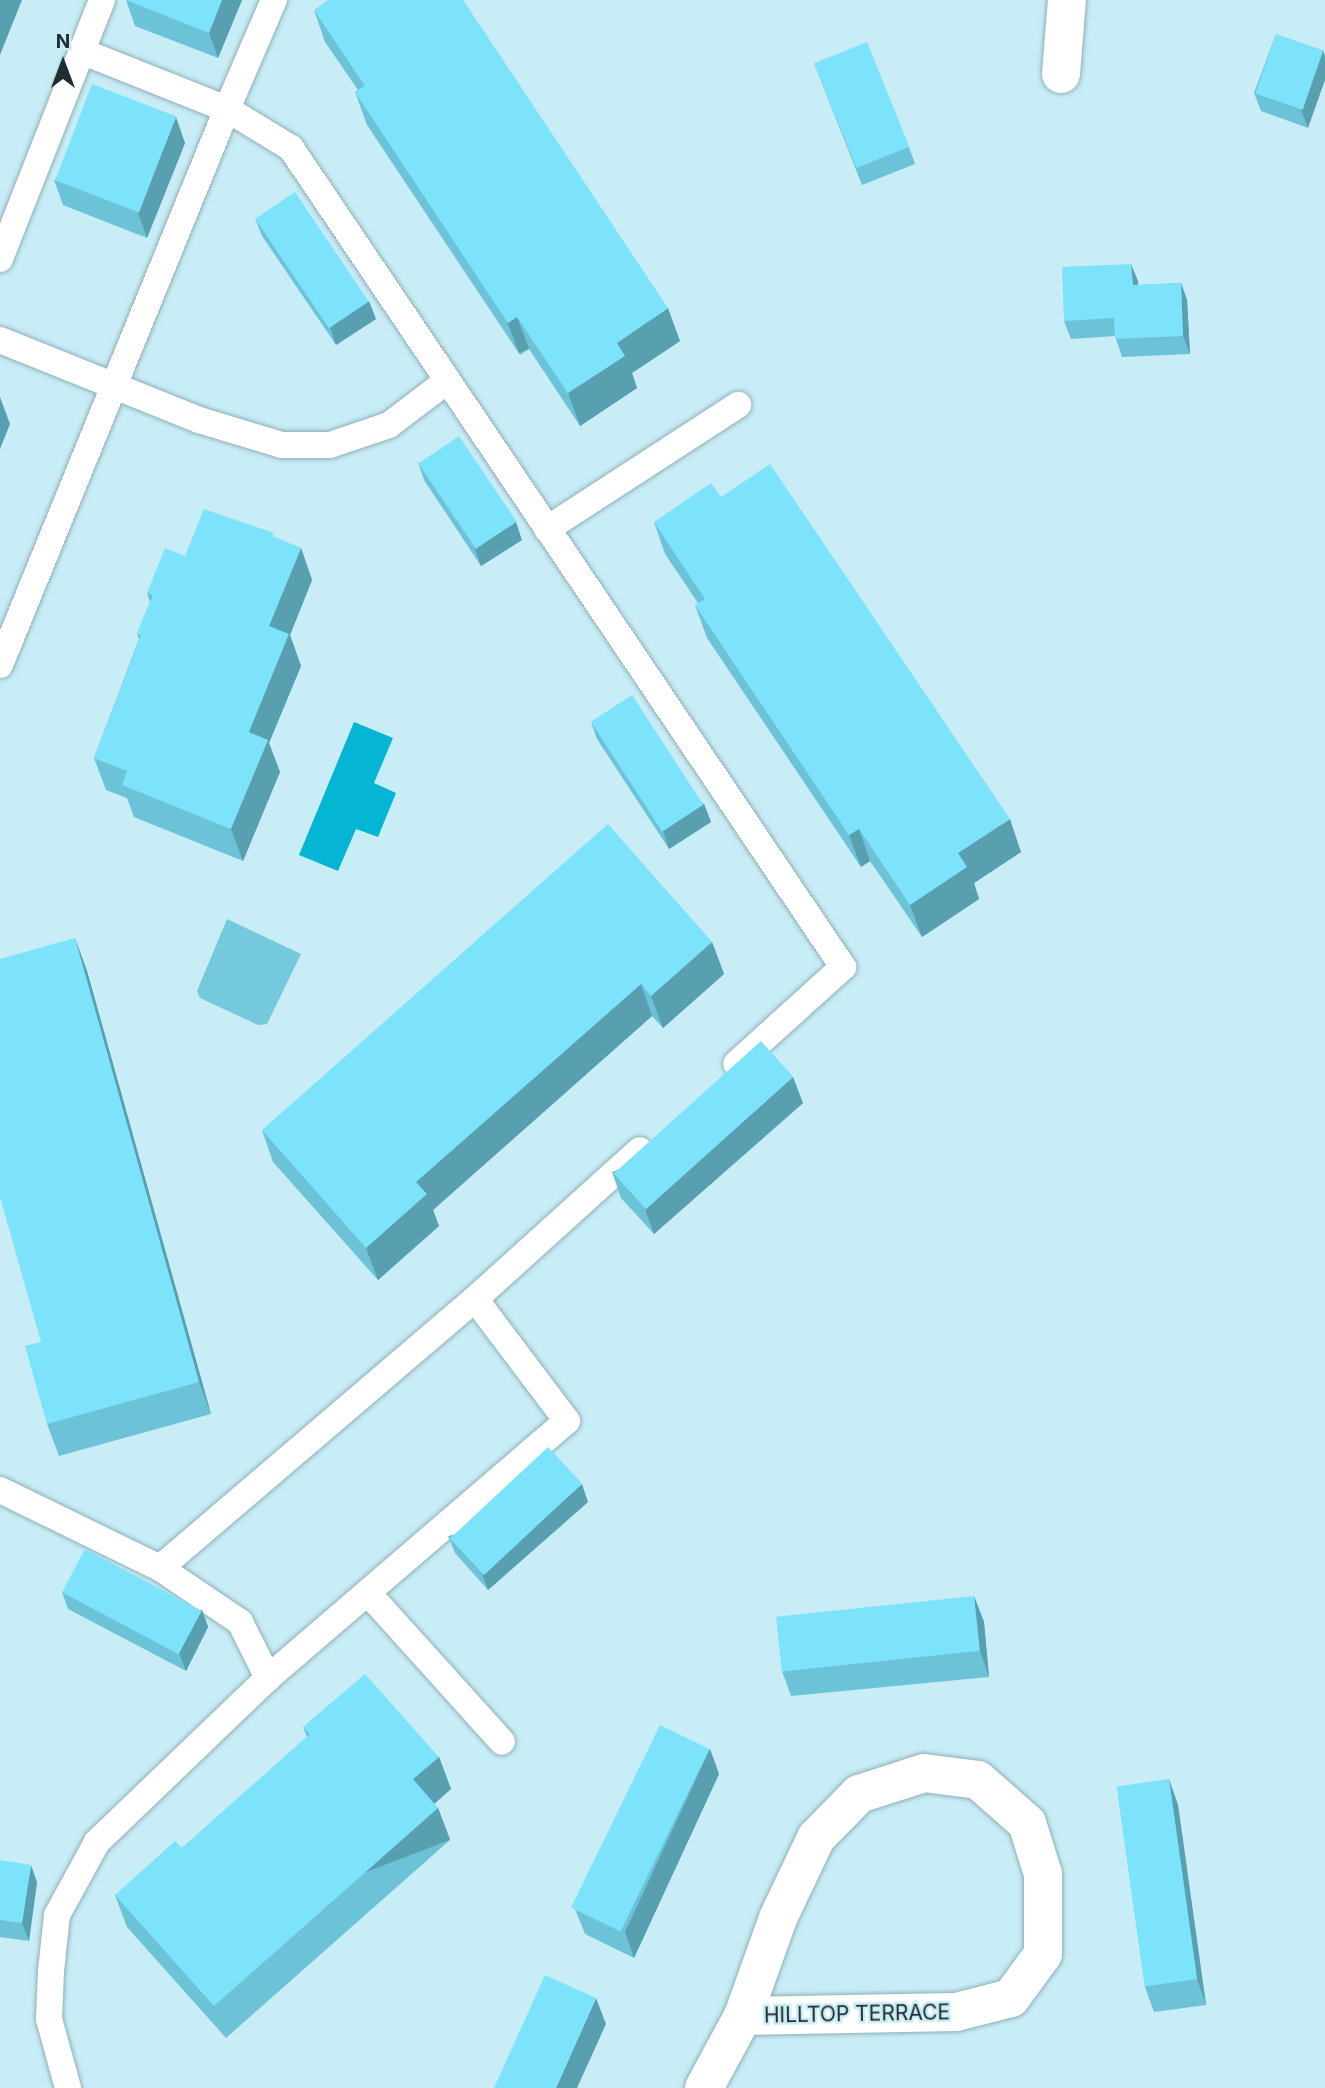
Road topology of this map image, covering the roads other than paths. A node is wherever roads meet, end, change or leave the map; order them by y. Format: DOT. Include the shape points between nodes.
graph roads {
  1 [pos="102,0"];
  2 [pos="274,0"];
  3 [pos="1067,0"];
  4 [pos="81,51"];
  5 [pos="1061,74"];
  6 [pos="228,109"];
  7 [pos="0,259"];
  8 [pos="0,340"];
  9 [pos="447,381"];
  10 [pos="115,386"];
  11 [pos="738,405"];
  12 [pos="547,530"];
  13 [pos="1,655"];
  14 [pos="720,1078"];
  15 [pos="659,1133"];
  16 [pos="475,1299"];
  17 [pos="0,1490"];
  18 [pos="160,1568"];
  19 [pos="368,1593"];
  20 [pos="268,1678"];
  21 [pos="502,1742"];
  22 [pos="743,2017"];
  23 [pos="68,2088"];
  24 [pos="704,2088"];
  1 -- 4 [label="lane"];
  2 -- 6 [label="lane"];
  3 -- 5 [label="street"];
  4 -- 6 [label="lane"];
  4 -- 7 [label="lane"];
  6 -- 9 [label="lane" via="291,148"];
  6 -- 10 [label="lane"];
  8 -- 10 [label="lane"];
  9 -- 10 [label="lane" via="389,425 330,445 282,445 199,420"];
  9 -- 12 [label="lane"];
  10 -- 13 [label="lane"];
  11 -- 12 [label="lane"];
  12 -- 14 [label="lane" via="843,967"];
  15 -- 16 [label="lane"];
  16 -- 18 [label="lane"];
  16 -- 19 [label="lane" via="567,1421"];
  17 -- 18 [label="lane"];
  18 -- 20 [label="lane" via="240,1622"];
  19 -- 20 [label="lane"];
  19 -- 21 [label="lane"];
  20 -- 23 [label="lane" via="97,1842 58,1915 49,2019"];
  22 -- 22 [label="street, HILLTOP TERRACE" via="778,1918 816,1838 859,1794 924,1773 978,1780 1027,1823 1043,1874 1043,1954 1011,1998 957,2012"];
  22 -- 24 [label="street, HILLTOP TERRACE"];
}
